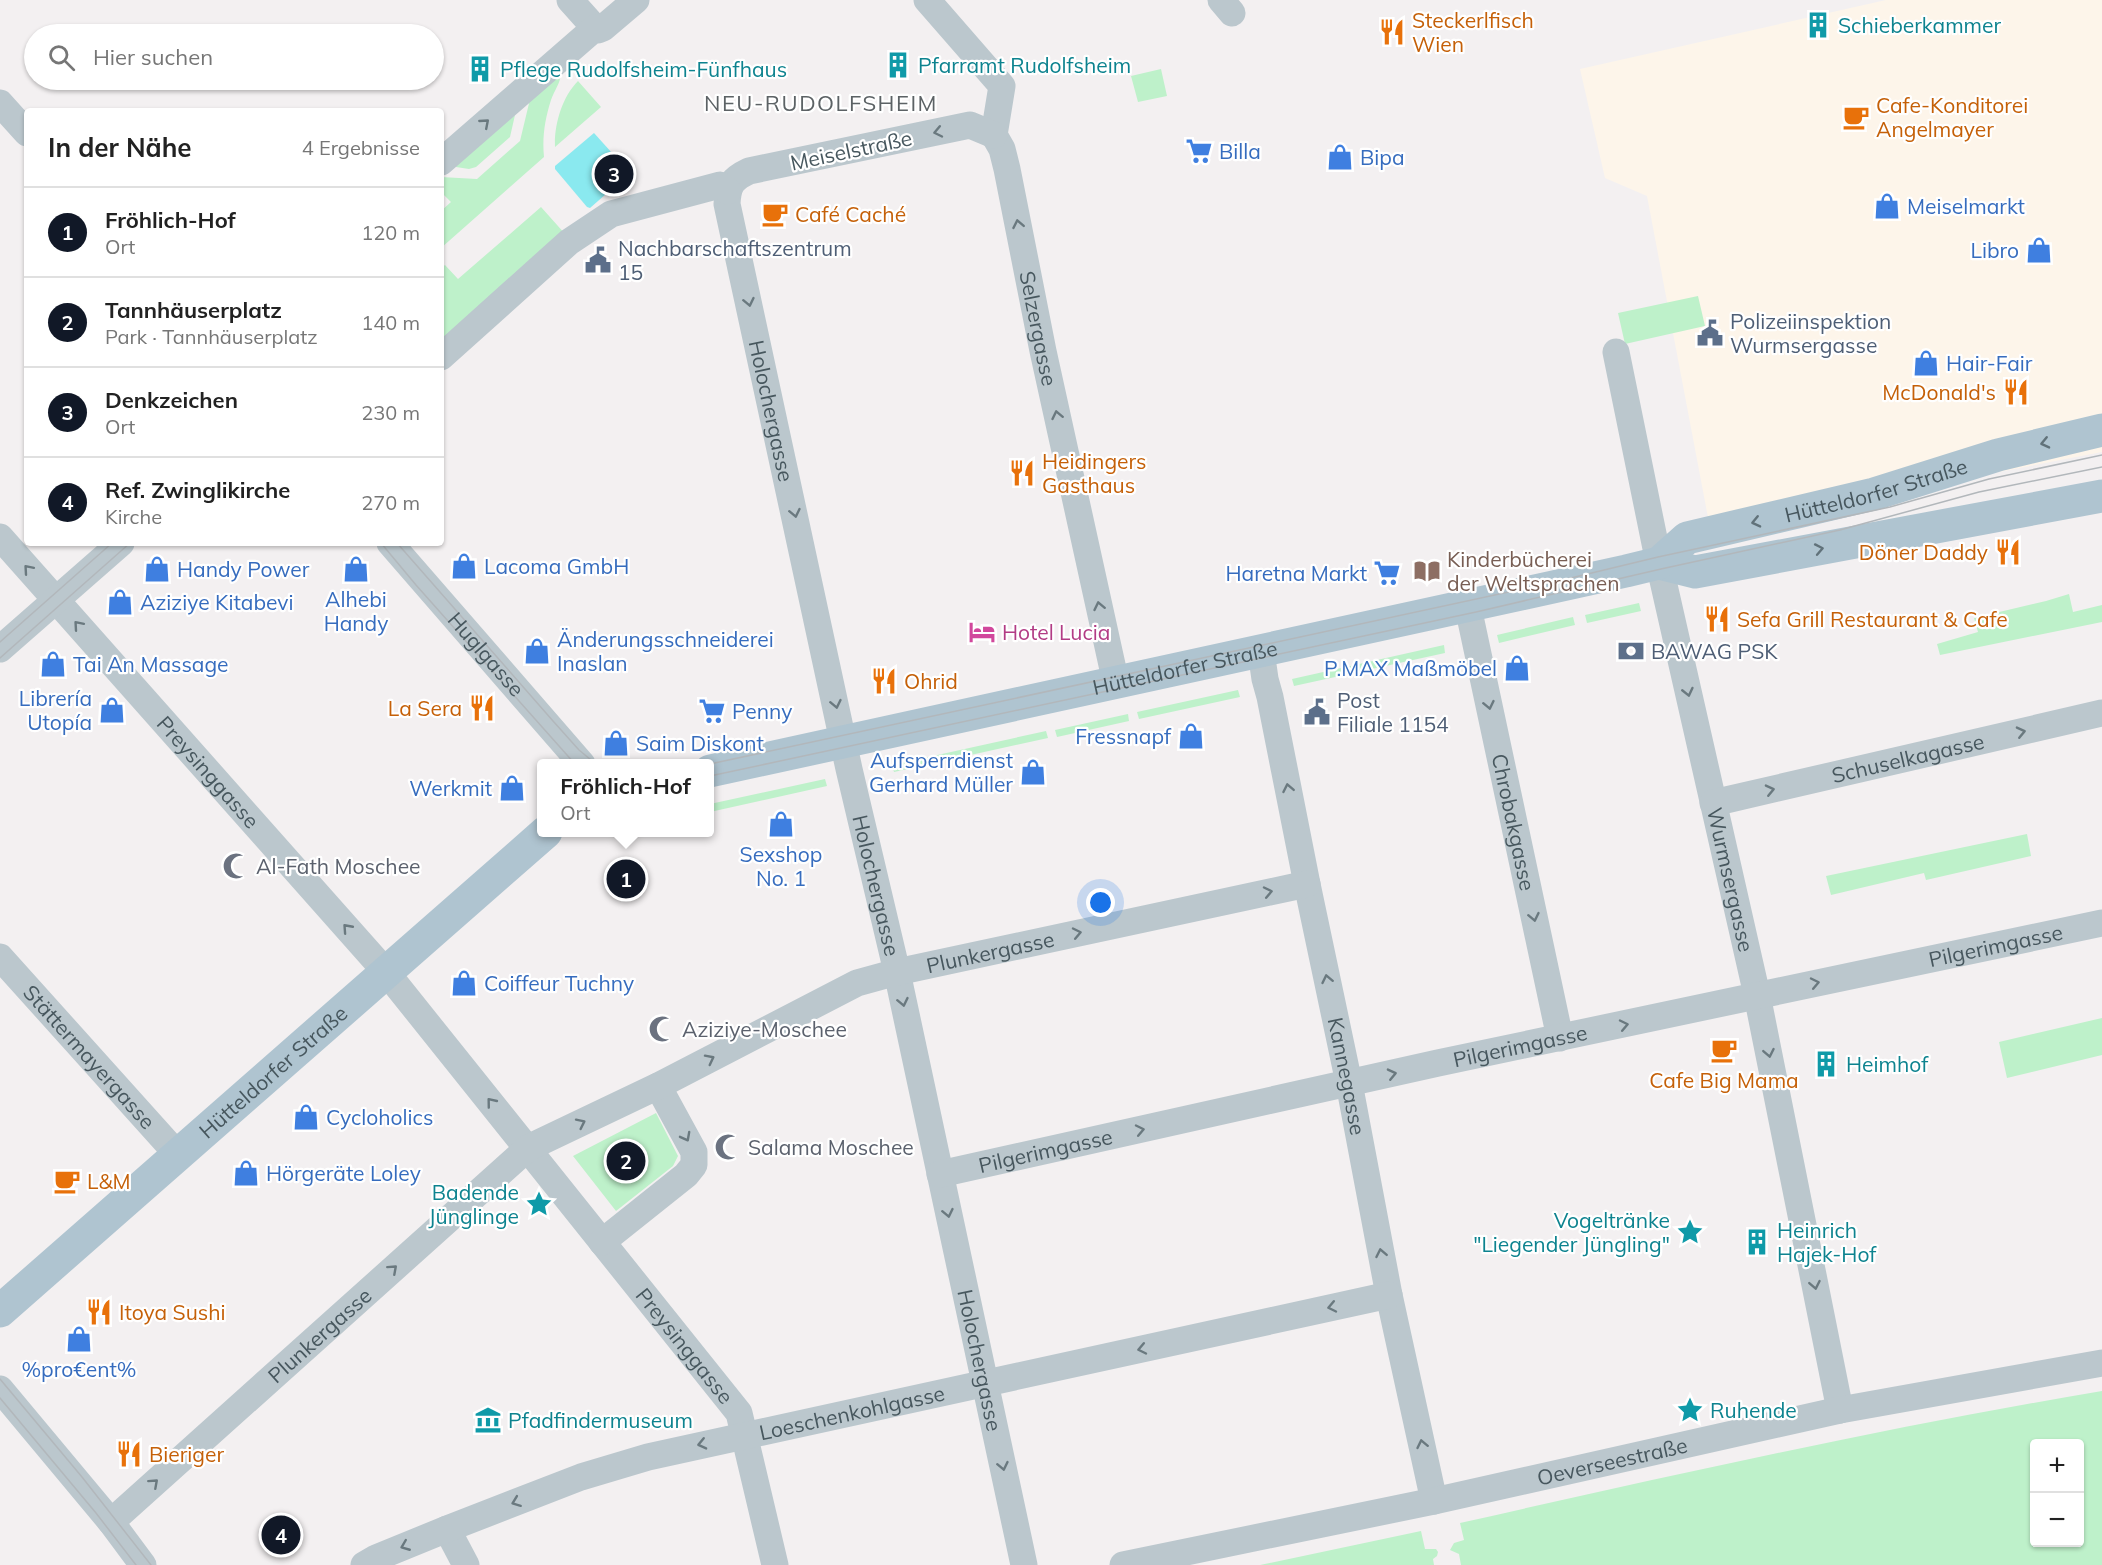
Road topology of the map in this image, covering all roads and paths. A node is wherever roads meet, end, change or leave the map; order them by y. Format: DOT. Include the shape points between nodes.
graph roads {
  1 [pos="570,0"];
  2 [pos="636,0"];
  3 [pos="927,0"];
  4 [pos="595,28"];
  5 [pos="0,103"];
  6 [pos="24,130"];
  7 [pos="994,135"];
  8 [pos="444,159"];
  9 [pos="728,197"];
  10 [pos="1616,352"];
  11 [pos="444,354"];
  12 [pos="2102,430"];
  13 [pos="2102,496"];
  14 [pos="0,537"];
  15 [pos="118,546"];
  16 [pos="393,546"];
  17 [pos="1659,563"];
  18 [pos="56,600"];
  19 [pos="1468,607"];
  20 [pos="0,649"];
  21 [pos="1261,651"];
  22 [pos="1116,683"];
  23 [pos="2102,713"];
  24 [pos="844,740"];
  25 [pos="578,759"];
  26 [pos="714,770"];
  27 [pos="1713,803"];
  28 [pos="540,837"];
  29 [pos="1307,884"];
  30 [pos="2102,923"];
  31 [pos="0,957"];
  32 [pos="386,972"];
  33 [pos="897,972"];
  34 [pos="1757,995"];
  35 [pos="1560,1038"];
  36 [pos="1349,1083"];
  37 [pos="658,1086"];
  38 [pos="528,1148"];
  39 [pos="178,1155"];
  40 [pos="940,1174"];
  41 [pos="602,1242"];
  42 [pos="1389,1295"];
  43 [pos="0,1311"];
  44 [pos="2102,1363"];
  45 [pos="985,1383"];
  46 [pos="0,1389"];
  47 [pos="1840,1410"];
  48 [pos="744,1435"];
  49 [pos="1434,1501"];
  50 [pos="111,1522"];
  51 [pos="447,1529"];
  52 [pos="143,1565"];
  53 [pos="364,1565"];
  54 [pos="466,1565"];
  55 [pos="775,1565"];
  56 [pos="1024,1565"];
  57 [pos="1123,1565"];
  1 -- 4 [label="street"];
  2 -- 4 [label="street" via="603,28"];
  3 -- 7 [label="street" via="1002,86"];
  8 -- 4 [label="street, one-way"];
  5 -- 6 [label="street"];
  7 -- 9 [label="street, Meiselstraße, one-way" via="970,125 760,169 735,177"];
  22 -- 7 [label="street, Selzergasse, one-way" via="1007,169"];
  9 -- 11 [label="street" via="720,185 611,214 569,242"];
  9 -- 24 [label="street, Holochergasse, one-way"];
  10 -- 17 [label="street, Wurmsergasse"];
  12 -- 17 [label="main road, Hütteldorfer Straße, one-way" via="1998,454 1874,494 1688,538"];
  17 -- 13 [label="main road, Hütteldorfer Straße, one-way" via="1695,572"];
  18 -- 14 [label="street, Preysinggasse, one-way"];
  15 -- 18 [label="street"];
  16 -- 25 [label="street, Huglgasse"];
  17 -- 19 [label="main road, Hütteldorfer Straße"];
  17 -- 27 [label="street, Wurmsergasse, one-way"];
  18 -- 20 [label="street"];
  32 -- 18 [label="street, Preysinggasse, one-way"];
  19 -- 21 [label="main road, Hütteldorfer Straße"];
  19 -- 35 [label="street, Chrobakgasse, one-way"];
  21 -- 22 [label="main road, Hütteldorfer Straße"];
  29 -- 21 [label="street, Kannegasse, one-way"];
  22 -- 24 [label="main road, Hütteldorfer Straße"];
  27 -- 23 [label="street, Schuselkagasse, one-way"];
  24 -- 26 [label="main road, Hütteldorfer Straße"];
  24 -- 33 [label="street, Holochergasse"];
  27 -- 34 [label="street, Wurmsergasse"];
  28 -- 32 [label="main road, Hütteldorfer Straße"];
  33 -- 29 [label="street, Plunkergasse, one-way"];
  36 -- 29 [label="street, Kannegasse, one-way"];
  34 -- 30 [label="street, Pilgerimgasse, one-way"];
  31 -- 39 [label="street, Stättermayergasse"];
  38 -- 32 [label="street, Preysinggasse, one-way"];
  32 -- 39 [label="main road, Hütteldorfer Straße"];
  37 -- 33 [label="street, Plunkergasse, one-way" via="857,983"];
  33 -- 40 [label="street, Holochergasse, one-way"];
  35 -- 34 [label="street, Pilgerimgasse, one-way"];
  34 -- 47 [label="street, Wurmsergasse, one-way"];
  36 -- 35 [label="street, Pilgerimgasse, one-way"];
  40 -- 36 [label="street, Pilgerimgasse, one-way"];
  42 -- 36 [label="street, Kannegasse, one-way"];
  38 -- 37 [label="street, Plunkergasse, one-way"];
  37 -- 41 [label="street, one-way" via="694,1152 694,1165"];
  38 -- 41 [label="street, Preysinggasse"];
  50 -- 38 [label="street, Plunkergasse, one-way"];
  39 -- 43 [label="main road, Hütteldorfer Straße"];
  40 -- 45 [label="street, Holochergasse, one-way"];
  41 -- 48 [label="street, Preysinggasse" via="739,1413"];
  42 -- 45 [label="street, Loeschenkohlgasse, one-way"];
  49 -- 42 [label="street, Kannegasse, one-way"];
  44 -- 47 [label="street, Oeverseestraße"];
  45 -- 48 [label="street, Loeschenkohlgasse"];
  45 -- 56 [label="street, Holochergasse, one-way"];
  46 -- 50 [label="street"];
  47 -- 49 [label="street, Oeverseestraße"];
  48 -- 51 [label="street, Loeschenkohlgasse, one-way" via="581,1477"];
  48 -- 55 [label="street, Preysinggasse"];
  49 -- 57 [label="street, Oeverseestraße"];
  50 -- 52 [label="street"];
  51 -- 53 [label="street, Loeschenkohlgasse, one-way"];
  51 -- 54 [label="street"];
}
